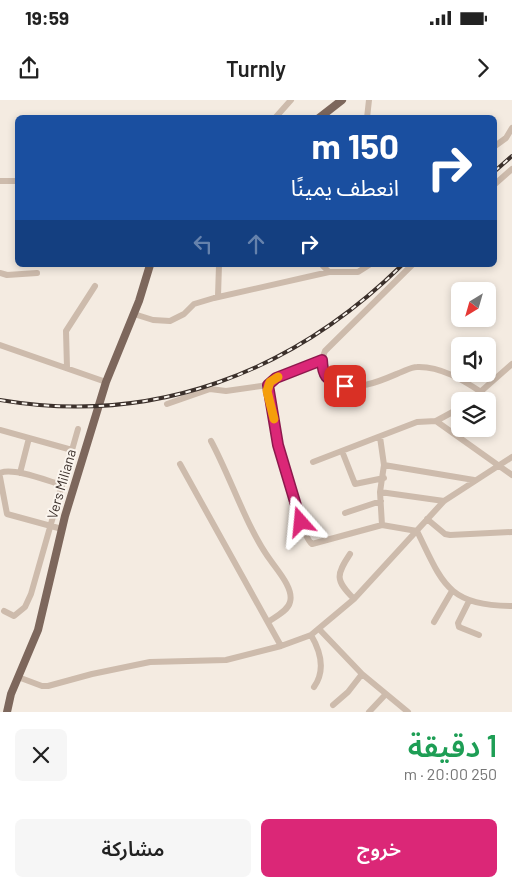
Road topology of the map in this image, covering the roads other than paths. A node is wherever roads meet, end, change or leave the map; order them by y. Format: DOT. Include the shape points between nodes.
graph roads {
  1 [pos="291,100"];
  2 [pos="342,100"];
  3 [pos="369,100"];
  4 [pos="278,115"];
  5 [pos="323,115"];
  6 [pos="367,115"];
  7 [pos="512,128"];
  8 [pos="497,145"];
  9 [pos="512,169"];
  10 [pos="0,180"];
  11 [pos="15,181"];
  12 [pos="497,182"];
  13 [pos="149,267"];
  14 [pos="219,267"];
  15 [pos="324,267"];
  16 [pos="366,267"];
  17 [pos="410,267"];
  18 [pos="328,272"];
  19 [pos="0,273"];
  20 [pos="37,273"];
  21 [pos="95,286"];
  22 [pos="218,296"];
  23 [pos="134,314"];
  24 [pos="0,345"];
  25 [pos="322,360"];
  26 [pos="512,364"];
  27 [pos="67,368"];
  28 [pos="106,382"];
  29 [pos="268,385"];
  30 [pos="481,392"];
  31 [pos="166,404"];
  32 [pos="451,413"];
  33 [pos="436,421"];
  34 [pos="78,429"];
  35 [pos="0,430"];
  36 [pos="380,437"];
  37 [pos="29,438"];
  38 [pos="211,441"];
  39 [pos="72,450"];
  40 [pos="342,451"];
  41 [pos="512,457"];
  42 [pos="313,462"];
  43 [pos="180,464"];
  44 [pos="384,465"];
  45 [pos="499,466"];
  46 [pos="0,473"];
  47 [pos="20,473"];
  48 [pos="512,475"];
  49 [pos="0,477"];
  50 [pos="384,478"];
  51 [pos="474,480"];
  52 [pos="62,485"];
  53 [pos="380,492"];
  54 [pos="381,501"];
  55 [pos="444,501"];
  56 [pos="345,513"];
  57 [pos="427,519"];
  58 [pos="382,525"];
  59 [pos="51,526"];
  60 [pos="62,529"];
  61 [pos="417,531"];
  62 [pos="512,532"];
  63 [pos="350,554"];
  64 [pos="452,591"];
  65 [pos="354,599"];
  66 [pos="469,601"];
  67 [pos="512,606"];
  68 [pos="4,611"];
  69 [pos="268,622"];
  70 [pos="434,622"];
  71 [pos="319,629"];
  72 [pos="311,635"];
  73 [pos="479,635"];
  74 [pos="281,646"];
  75 [pos="362,674"];
  76 [pos="18,677"];
  77 [pos="314,687"];
  78 [pos="385,695"];
  79 [pos="333,705"];
  80 [pos="7,712"];
  81 [pos="369,712"];
  82 [pos="408,712"];
  1 -- 4 [label="street"];
  2 -- 5 [label="main road"];
  3 -- 6 [label="street"];
  7 -- 8 [label="street"];
  9 -- 12 [label="street"];
  10 -- 11 [label="street"];
  13 -- 23 [label="main road, Vers Miliana"];
  14 -- 22 [label="street"];
  15 -- 18 [label="street"];
  16 -- 18 [label="street" via="358,272"];
  17 -- 25 [label="street" via="325,351"];
  18 -- 22 [label="street"];
  19 -- 20 [label="street"];
  21 -- 27 [label="street" via="66,331"];
  22 -- 23 [label="street" via="194,304 170,321"];
  23 -- 28 [label="main road, Vers Miliana"];
  24 -- 27 [label="street"];
  25 -- 29 [label="street" via="276,378"];
  25 -- 30 [label="street" via="326,378 345,386 360,387 415,367 450,375"];
  26 -- 30 [label="street"];
  27 -- 28 [label="street"];
  28 -- 60 [label="main road, Vers Miliana"];
  29 -- 31 [label="street" via="226,391 210,389"];
  29 -- 58 [label="street" via="278,445 309,542 316,544"];
  32 -- 33 [label="street"];
  33 -- 36 [label="street" via="417,422"];
  33 -- 45 [label="street"];
  34 -- 39 [label="street"];
  35 -- 37 [label="street"];
  36 -- 40 [label="street"];
  36 -- 44 [label="street"];
  37 -- 39 [label="street"];
  37 -- 47 [label="street"];
  38 -- 69 [label="street" via="261,549 290,592 286,610"];
  39 -- 52 [label="street"];
  40 -- 42 [label="street"];
  40 -- 50 [label="street" via="355,484"];
  41 -- 45 [label="street"];
  43 -- 69 [label="street"];
  44 -- 50 [label="street"];
  44 -- 51 [label="street"];
  45 -- 48 [label="street"];
  45 -- 51 [label="street"];
  46 -- 47 [label="street"];
  47 -- 52 [label="street"];
  49 -- 59 [label="street" via="7,514"];
  50 -- 53 [label="street"];
  51 -- 55 [label="street"];
  52 -- 59 [label="street"];
  53 -- 54 [label="street"];
  53 -- 55 [label="street"];
  54 -- 56 [label="street"];
  54 -- 58 [label="street"];
  55 -- 57 [label="street"];
  57 -- 61 [label="street"];
  57 -- 62 [label="street" via="450,535"];
  58 -- 61 [label="street"];
  59 -- 60 [label="street"];
  59 -- 68 [label="street" via="25,607 14,616"];
  60 -- 76 [label="main road, Vers Miliana" via="38,630"];
  61 -- 64 [label="street" via="443,582"];
  61 -- 65 [label="street"];
  63 -- 65 [label="street" via="338,576 342,588"];
  64 -- 66 [label="street"];
  64 -- 70 [label="street"];
  65 -- 71 [label="street"];
  66 -- 67 [label="street"];
  66 -- 73 [label="street" via="459,626"];
  69 -- 74 [label="street"];
  71 -- 72 [label="street"];
  71 -- 75 [label="street"];
  72 -- 74 [label="street"];
  72 -- 77 [label="street" via="319,648 322,665"];
  74 -- 76 [label="street" via="226,660 178,660 133,665 48,686"];
  75 -- 78 [label="street"];
  75 -- 79 [label="street"];
  76 -- 80 [label="main road, Vers Miliana"];
  78 -- 81 [label="street"];
  78 -- 82 [label="street"];
}
